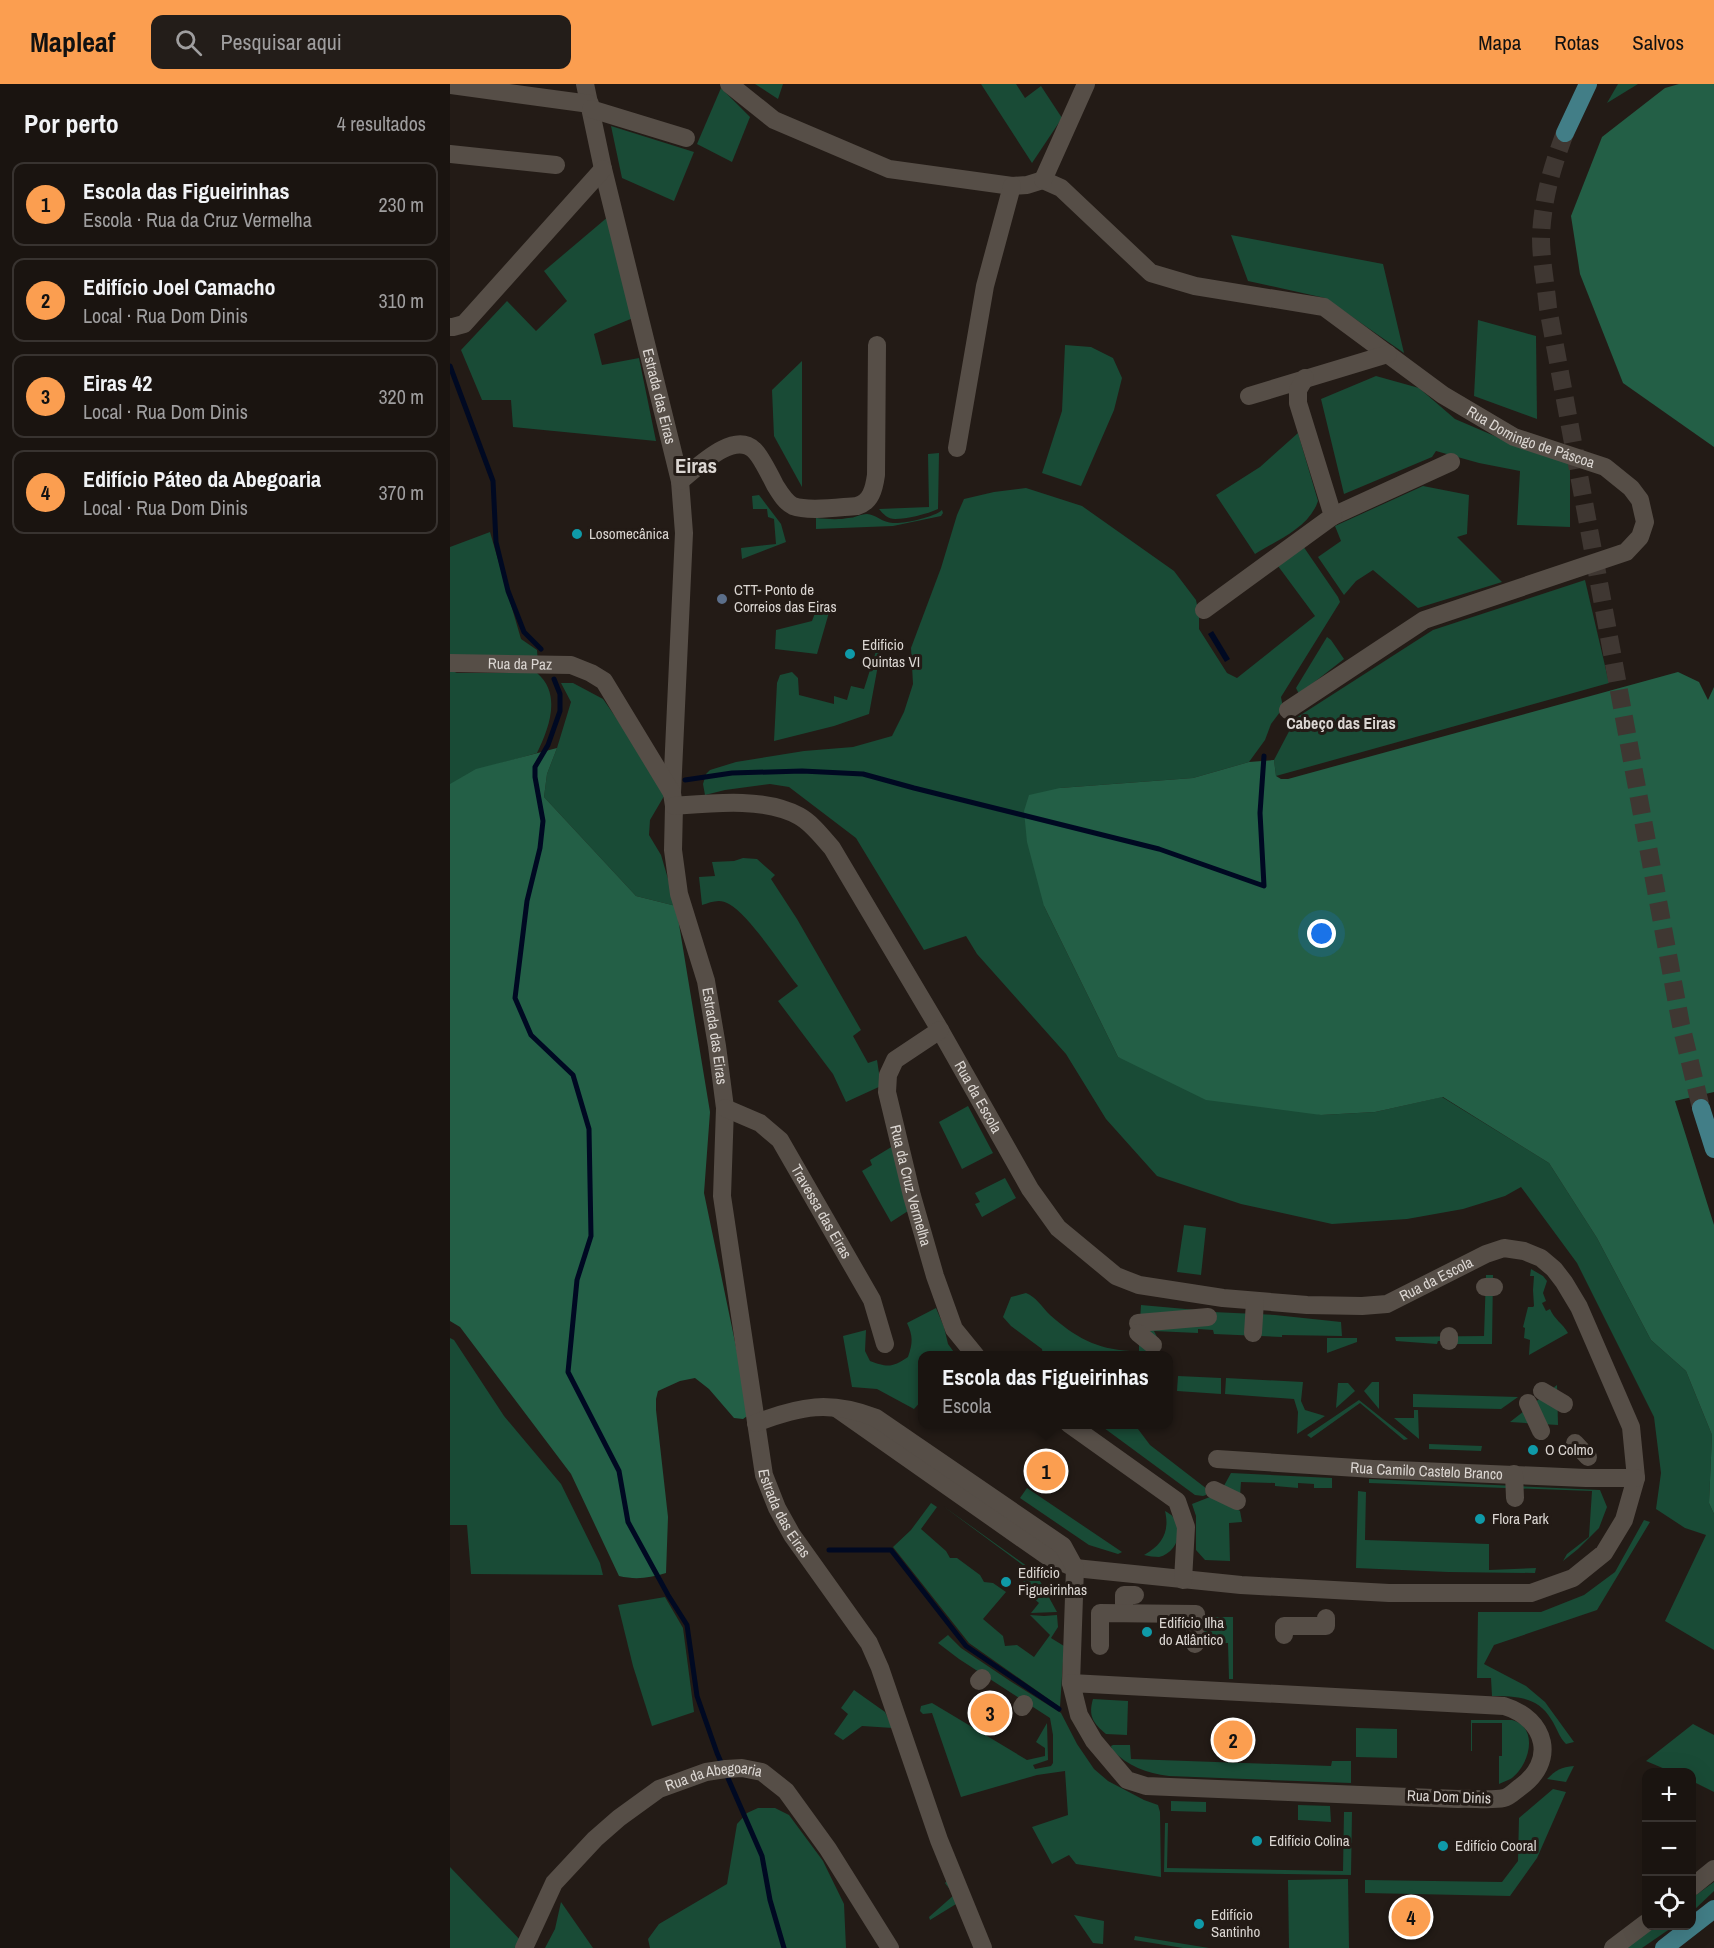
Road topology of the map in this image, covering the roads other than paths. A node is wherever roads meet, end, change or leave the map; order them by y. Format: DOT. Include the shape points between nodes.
graph roads {
  1 [pos="456,84"];
  2 [pos="585,84"];
  3 [pos="729,84"];
  4 [pos="1086,84"];
  5 [pos="450,85"];
  6 [pos="1586,87"];
  7 [pos="590,106"];
  8 [pos="1565,133"];
  9 [pos="686,138"];
  10 [pos="450,154"];
  11 [pos="556,165"];
  12 [pos="603,169"];
  13 [pos="1043,180"];
  14 [pos="1012,186"];
  15 [pos="450,327"];
  16 [pos="877,345"];
  17 [pos="1388,354"];
  18 [pos="1305,378"];
  19 [pos="1249,396"];
  20 [pos="957,448"];
  21 [pos="1451,462"];
  22 [pos="680,481"];
  23 [pos="1333,516"];
  24 [pos="1204,610"];
  25 [pos="450,663"];
  26 [pos="1288,710"];
  27 [pos="673,800"];
  28 [pos="940,1030"];
  29 [pos="1701,1107"];
  30 [pos="724,1108"];
  31 [pos="1714,1149"];
  32 [pos="1215,1297"];
  33 [pos="1255,1301"];
  34 [pos="1253,1333"];
  35 [pos="885,1344"];
  36 [pos="1154,1346"];
  37 [pos="972,1351"];
  38 [pos="1564,1404"];
  39 [pos="836,1408"];
  40 [pos="756,1423"];
  41 [pos="1075,1429"];
  42 [pos="1541,1431"];
  43 [pos="1575,1443"];
  44 [pos="1588,1457"];
  45 [pos="1217,1459"];
  46 [pos="1514,1474"];
  47 [pos="1636,1478"];
  48 [pos="1214,1490"];
  49 [pos="1515,1498"];
  50 [pos="1237,1501"];
  51 [pos="1075,1568"];
  52 [pos="1183,1580"];
  53 [pos="1135,1595"];
  54 [pos="1124,1613"];
  55 [pos="1326,1618"];
  56 [pos="1284,1635"];
  57 [pos="1195,1644"];
  58 [pos="1100,1646"];
  59 [pos="1071,1683"];
  60 [pos="1714,1869"];
  61 [pos="1696,1884"];
  62 [pos="1714,1909"];
  63 [pos="1642,1927"];
  64 [pos="524,1948"];
  65 [pos="890,1948"];
  66 [pos="983,1948"];
  67 [pos="1613,1948"];
  68 [pos="1664,1948"];
  1 -- 5 [label="street"];
  1 -- 7 [label="street"];
  2 -- 7 [label="street, Estrada das Eiras"];
  3 -- 14 [label="street" via="774,120 889,170"];
  4 -- 13 [label="street"];
  6 -- 8 [label="main road"];
  7 -- 9 [label="street"];
  7 -- 12 [label="street, Estrada das Eiras"];
  10 -- 11 [label="street"];
  12 -- 15 [label="street" via="464,324"];
  12 -- 22 [label="street, Estrada das Eiras"];
  13 -- 14 [label="street"];
  13 -- 17 [label="street, Rua Domingo de Páscoa" via="1061,188 1151,273 1195,286 1324,307"];
  14 -- 20 [label="street" via="985,286"];
  16 -- 22 [label="street" via="876,476 865,504 803,508 791,505 754,450 745,446 723,448"];
  17 -- 18 [label="street"];
  17 -- 26 [label="street, Rua Domingo de Páscoa" via="1443,394 1514,437 1605,467 1640,500 1645,522 1640,537 1626,552 1424,621"];
  18 -- 19 [label="street"];
  18 -- 23 [label="street" via="1298,390 1298,403"];
  21 -- 23 [label="street"];
  22 -- 27 [label="street, Estrada das Eiras" via="684,533"];
  23 -- 24 [label="street"];
  25 -- 27 [label="street, Rua da Paz" via="571,665 591,673 604,681"];
  27 -- 28 [label="street, Rua da Escola" via="774,807 800,816 832,848"];
  27 -- 30 [label="street, Estrada das Eiras" via="679,894 706,981"];
  28 -- 32 [label="street, Rua da Escola" via="1030,1189 1059,1228 1116,1276 1139,1285"];
  28 -- 37 [label="street, Rua da Cruz Vermelha" via="895,1060 888,1075 887,1092 935,1276 954,1329"];
  29 -- 31 [label="main road"];
  30 -- 35 [label="street, Travessa das Eiras" via="760,1123 780,1140 872,1300"];
  30 -- 40 [label="street, Estrada das Eiras" via="722,1196"];
  32 -- 33 [label="street, Rua da Escola"];
  32 -- 36 [label="street" via="1208,1324 1138,1328"];
  33 -- 34 [label="street"];
  33 -- 47 [label="street, Rua da Escola" via="1333,1306 1387,1304 1504,1248 1541,1258 1554,1269 1579,1307 1631,1427"];
  38 -- 42 [label="street" via="1535,1397"];
  39 -- 40 [label="street" via="789,1410"];
  39 -- 51 [label="street, Rua da Escola" via="1047,1556"];
  39 -- 51 [label="street" via="876,1418 1063,1546"];
  40 -- 66 [label="street, Estrada das Eiras" via="765,1475 777,1508 877,1660 939,1840"];
  41 -- 52 [label="street" via="1178,1501 1186,1527"];
  43 -- 44 [label="street"];
  45 -- 46 [label="street, Rua Camilo Castelo Branco"];
  46 -- 47 [label="street, Rua Camilo Castelo Branco"];
  46 -- 49 [label="street"];
  47 -- 52 [label="street, Rua da Escola" via="1624,1520 1604,1553 1573,1578 1531,1593 1389,1593"];
  48 -- 50 [label="street"];
  51 -- 52 [label="street, Rua da Escola"];
  51 -- 59 [label="street, Rua Dom Dinis"];
  53 -- 54 [label="street" via="1124,1595"];
  55 -- 56 [label="street" via="1326,1626 1284,1626"];
  57 -- 58 [label="street" via="1196,1614 1100,1613"];
  59 -- 59 [label="street, Rua Dom Dinis" via="1079,1715 1094,1741 1127,1780 1146,1786 1506,1798 1530,1781 1543,1758 1540,1733 1531,1720 1504,1706"];
  60 -- 61 [label="street"];
  62 -- 68 [label="main road"];
  63 -- 67 [label="street"];
  64 -- 65 [label="street, Rua da Abegoaria" via="554,1884 619,1818 659,1789 706,1772 742,1768 762,1772 786,1791"];
}
